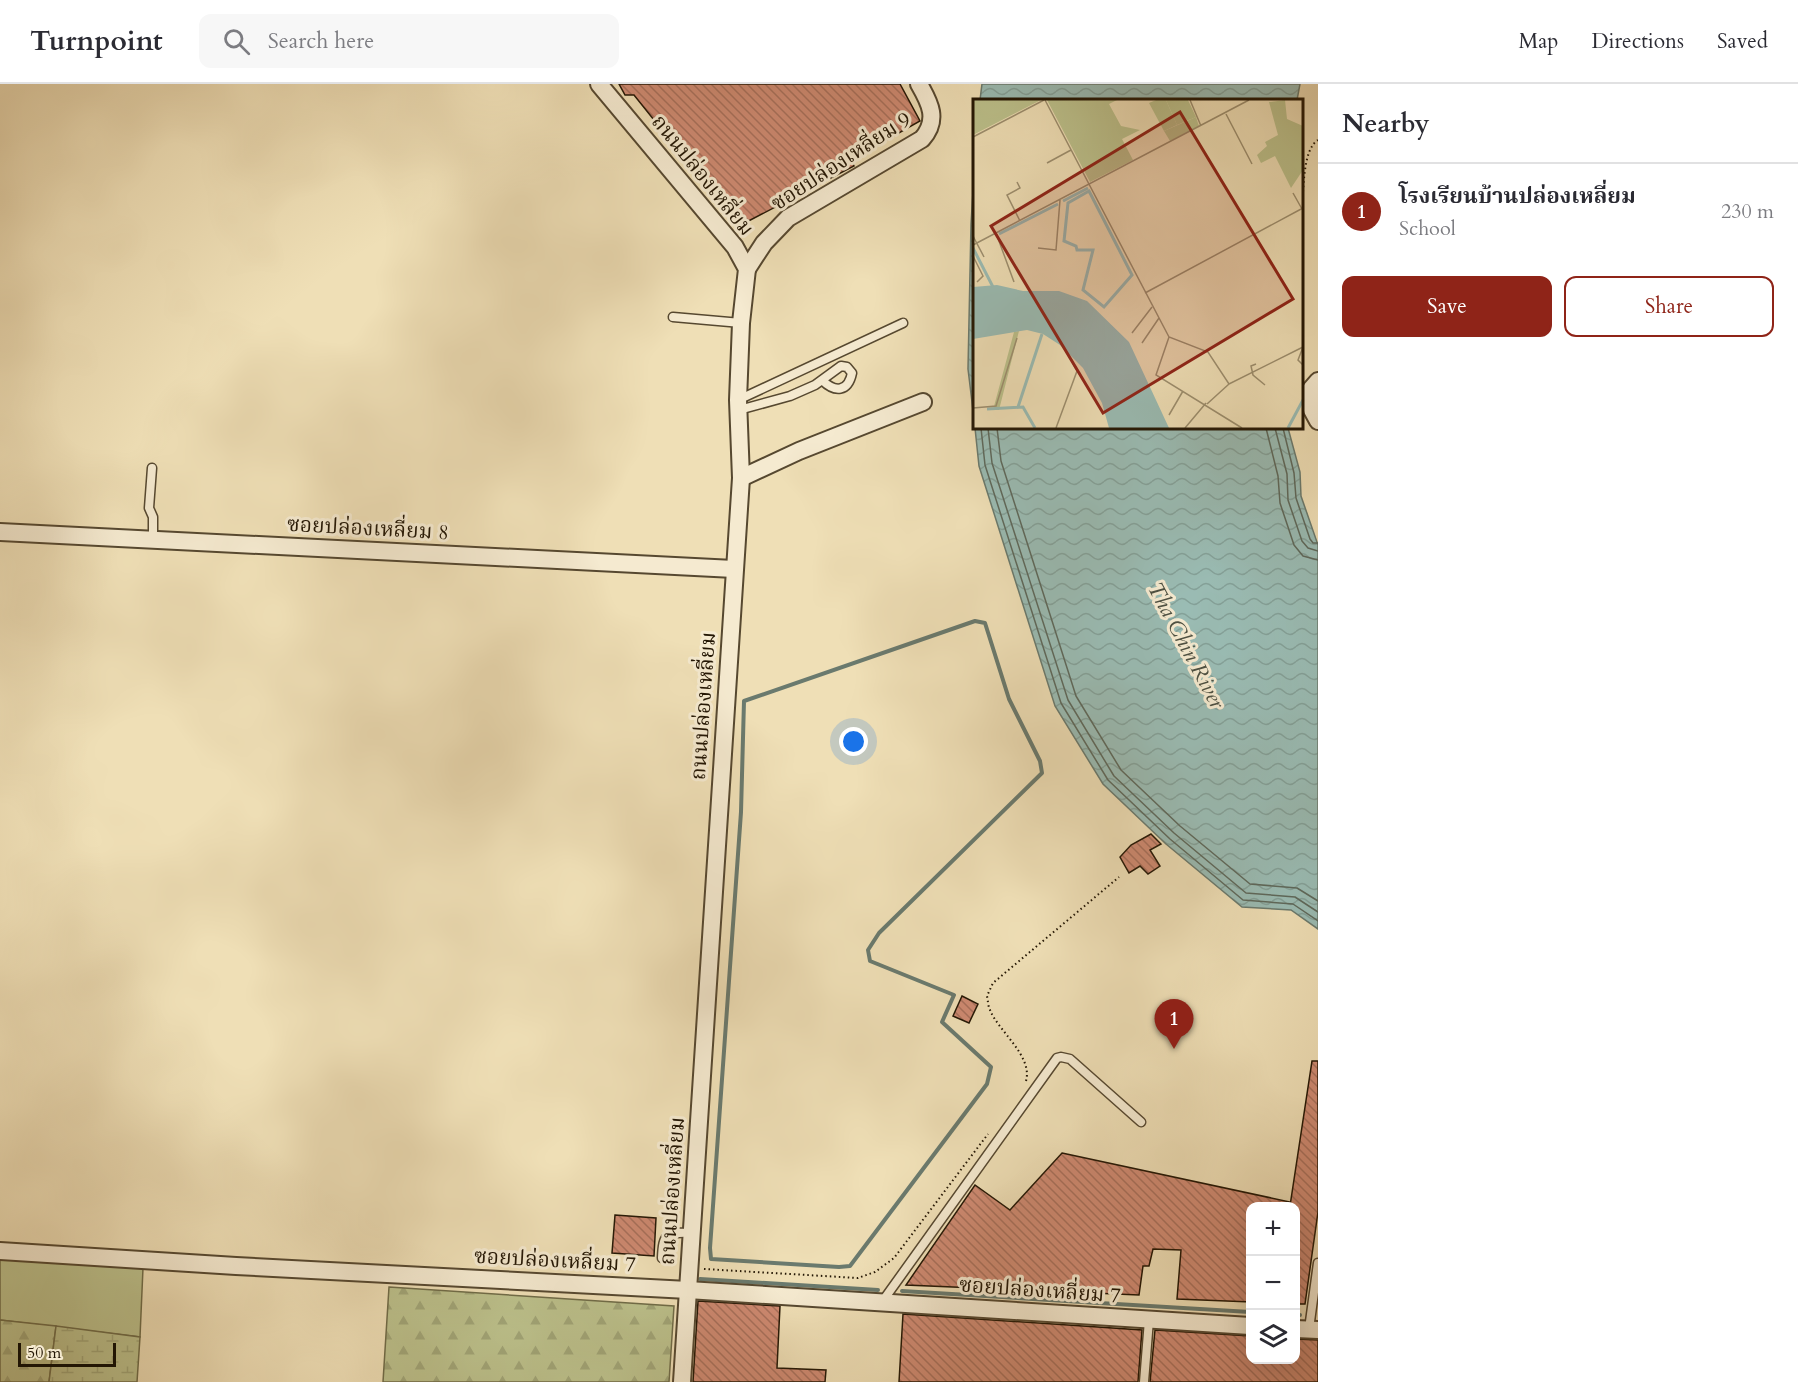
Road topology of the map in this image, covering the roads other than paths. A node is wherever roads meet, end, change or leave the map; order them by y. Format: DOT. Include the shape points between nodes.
graph roads {
  1 [pos="599,84"];
  2 [pos="919,84"];
  3 [pos="747,269"];
  4 [pos="673,316"];
  5 [pos="741,322"];
  6 [pos="903,323"];
  7 [pos="822,380"];
  8 [pos="1318,381"];
  9 [pos="923,402"];
  10 [pos="738,405"];
  11 [pos="1318,421"];
  12 [pos="152,468"];
  13 [pos="741,478"];
  14 [pos="0,532"];
  15 [pos="153,539"];
  16 [pos="734,570"];
  17 [pos="1142,1122"];
  18 [pos="692,1233"];
  19 [pos="0,1251"];
  20 [pos="662,1258"];
  21 [pos="1318,1263"];
  22 [pos="688,1290"];
  23 [pos="881,1302"];
  24 [pos="1149,1320"];
  25 [pos="1246,1326"];
  26 [pos="1308,1329"];
  27 [pos="682,1382"];
  28 [pos="1144,1382"];
  1 -- 3 [label="street, ถนนปล่องเหลี่ยม" via="735,248"];
  2 -- 3 [label="street, ซอยปล่องเหลี่ยม 9" via="933,116 922,139 788,218 764,243"];
  3 -- 5 [label="street, ถนนปล่องเหลี่ยม"];
  4 -- 5 [label="lane"];
  5 -- 10 [label="street, ถนนปล่องเหลี่ยม"];
  6 -- 10 [label="lane"];
  7 -- 10 [label="lane" via="772,403"];
  8 -- 11 [label="street" via="1311,389 1312,410"];
  9 -- 13 [label="street"];
  10 -- 13 [label="street, ถนนปล่องเหลี่ยม"];
  12 -- 15 [label="lane" via="149,508"];
  13 -- 16 [label="street, ถนนปล่องเหลี่ยม"];
  14 -- 15 [label="street, ซอยปล่องเหลี่ยม 8"];
  15 -- 16 [label="street, ซอยปล่องเหลี่ยม 8"];
  16 -- 18 [label="street, ถนนปล่องเหลี่ยม"];
  17 -- 23 [label="lane" via="1070,1059 1057,1058"];
  18 -- 20 [label="lane" via="667,1235"];
  18 -- 22 [label="street, ถนนปล่องเหลี่ยม"];
  19 -- 22 [label="street, ซอยปล่องเหลี่ยม 7"];
  21 -- 26 [label="lane"];
  22 -- 23 [label="street, ซอยปล่องเหลี่ยม 7"];
  22 -- 27 [label="street, ถนนปล่องเหลี่ยม"];
  23 -- 24 [label="street, ซอยปล่องเหลี่ยม 7"];
  24 -- 25 [label="street, ซอยปล่องเหลี่ยม 7"];
  24 -- 28 [label="lane"];
}
